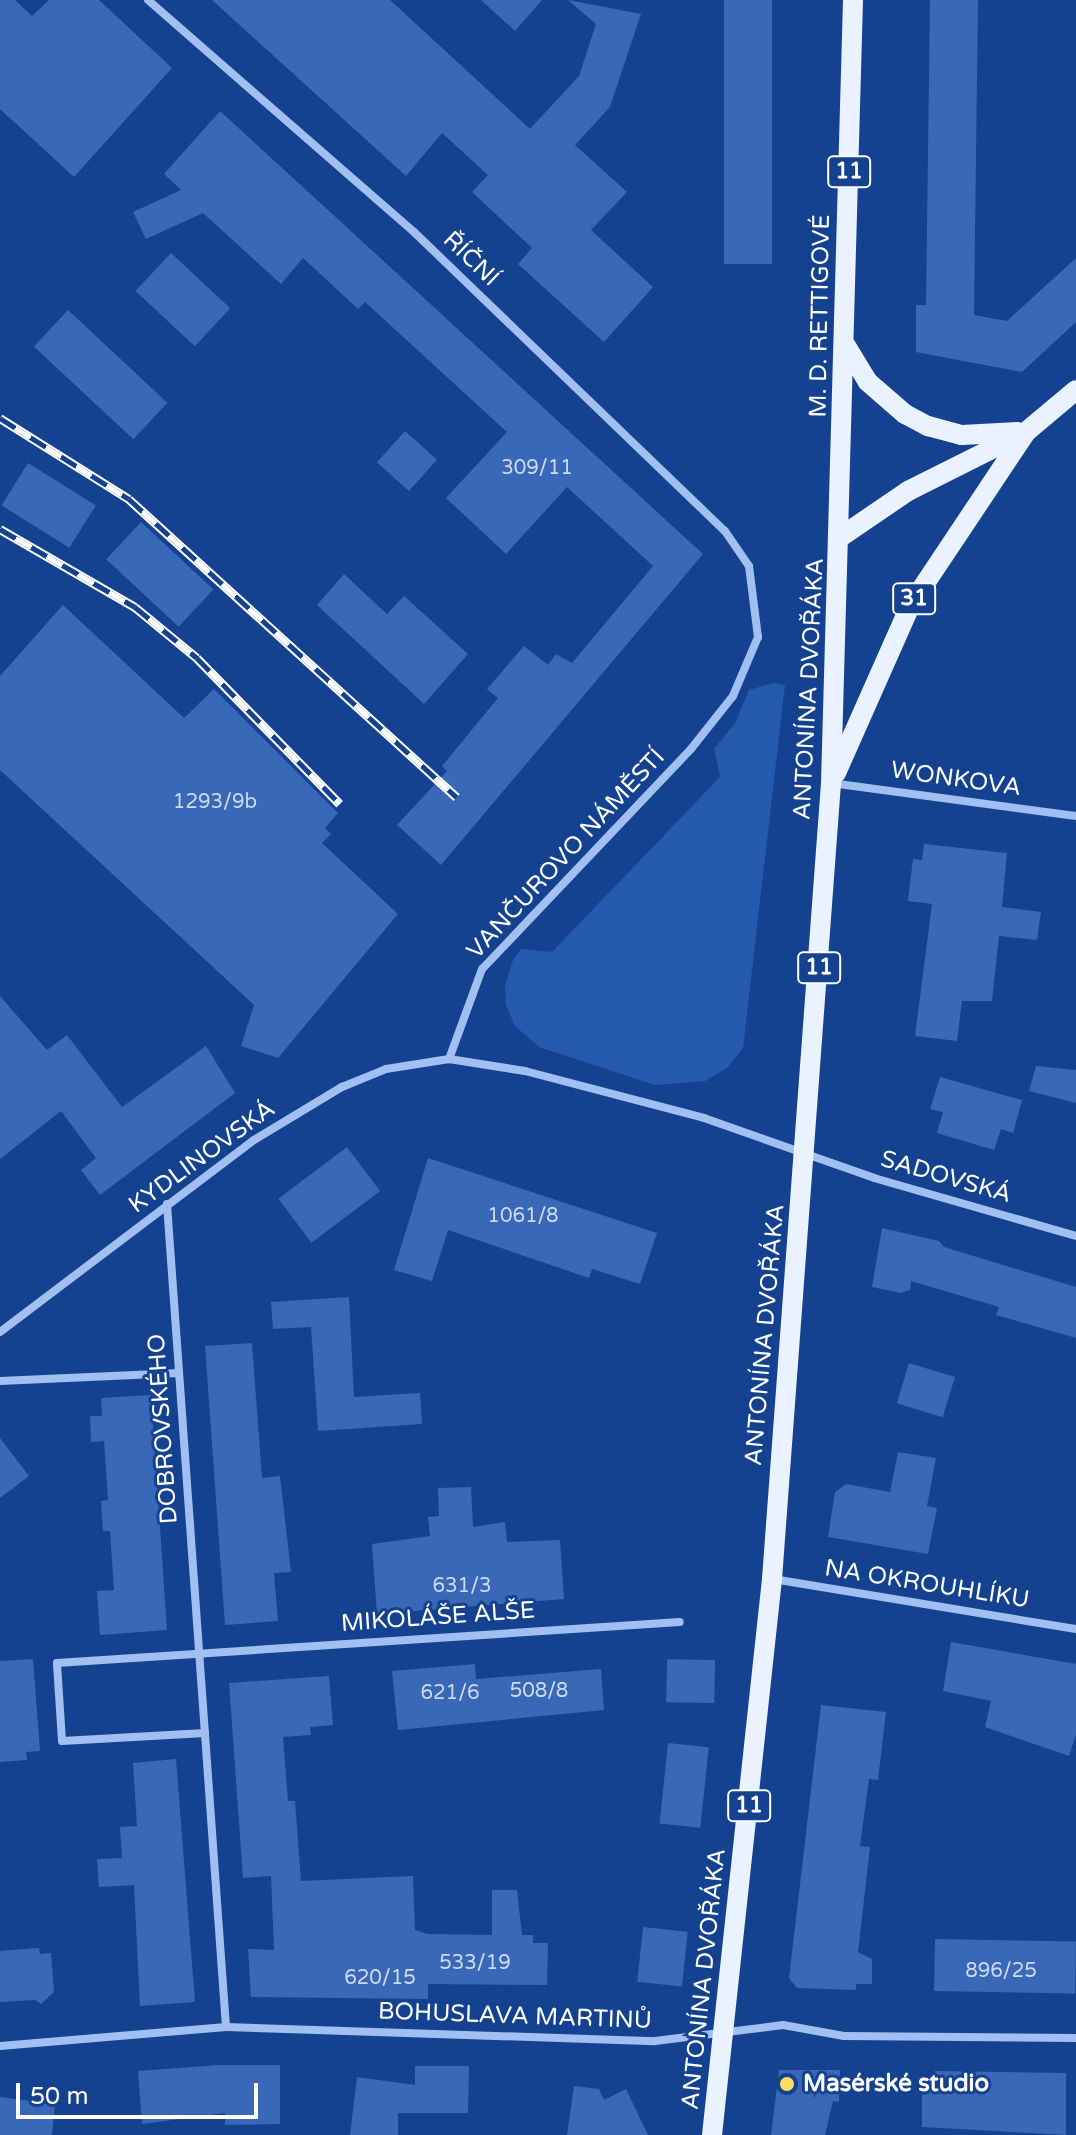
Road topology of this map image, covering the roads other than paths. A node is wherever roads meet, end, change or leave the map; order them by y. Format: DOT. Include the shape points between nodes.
graph roads {
  1 [pos="148,0"];
  2 [pos="853,0"];
  3 [pos="846,344"];
  4 [pos="1076,390"];
  5 [pos="1026,432"];
  6 [pos="842,536"];
  7 [pos="749,566"];
  8 [pos="831,783"];
  9 [pos="1076,816"];
  10 [pos="449,1059"];
  11 [pos="806,1153"];
  12 [pos="167,1204"];
  13 [pos="1076,1236"];
  14 [pos="0,1332"];
  15 [pos="179,1373"];
  16 [pos="0,1381"];
  17 [pos="772,1579"];
  18 [pos="680,1622"];
  19 [pos="1076,1629"];
  20 [pos="199,1652"];
  21 [pos="205,1733"];
  22 [pos="226,2027"];
  23 [pos="725,2033"];
  24 [pos="1076,2038"];
  25 [pos="0,2046"];
  26 [pos="712,2135"];
  1 -- 7 [label="street, ŘÍČNÍ" via="414,232 725,531"];
  2 -- 3 [label="main road, M. D. RETTIGOVÉ / 11"];
  3 -- 5 [label="main road" via="868,382 928,426 962,435"];
  3 -- 6 [label="main road, M. D. RETTIGOVÉ / 11"];
  4 -- 5 [label="main road, 31"];
  5 -- 6 [label="main road, 31" via="908,491"];
  5 -- 8 [label="main road, 31" via="910,606"];
  6 -- 8 [label="main road, ANTONÍNA DVOŘÁKA / 11"];
  7 -- 10 [label="street, VANČUROVO NÁMĚSTÍ" via="758,637 733,696 691,749 482,969"];
  8 -- 9 [label="street, WONKOVA"];
  8 -- 11 [label="main road, ANTONÍNA DVOŘÁKA / 11"];
  10 -- 11 [label="street" via="525,1071 689,1114"];
  10 -- 12 [label="street, KYDLINOVSKÁ" via="386,1069 342,1087 254,1140"];
  11 -- 13 [label="street, SADOVSKÁ"];
  11 -- 17 [label="main road, ANTONÍNA DVOŘÁKA / 11"];
  12 -- 14 [label="street, KYDLINOVSKÁ"];
  12 -- 15 [label="street, DOBROVSKÉHO"];
  15 -- 16 [label="street"];
  15 -- 20 [label="street, DOBROVSKÉHO"];
  17 -- 19 [label="street, NA OKROUHLÍKU"];
  17 -- 23 [label="main road, ANTONÍNA DVOŘÁKA / 11"];
  18 -- 20 [label="street, MIKOLÁŠE ALŠE"];
  20 -- 21 [label="street, DOBROVSKÉHO"];
  20 -- 21 [label="street" via="57,1663 62,1741"];
  21 -- 22 [label="street, DOBROVSKÉHO"];
  22 -- 23 [label="street, BOHUSLAVA MARTINŮ" via="655,2041"];
  22 -- 25 [label="street, BOHUSLAVA MARTINŮ"];
  23 -- 24 [label="street, BOHUSLAVA MARTINŮ" via="783,2025 844,2036"];
  23 -- 26 [label="main road, ANTONÍNA DVOŘÁKA / 11"];
}
